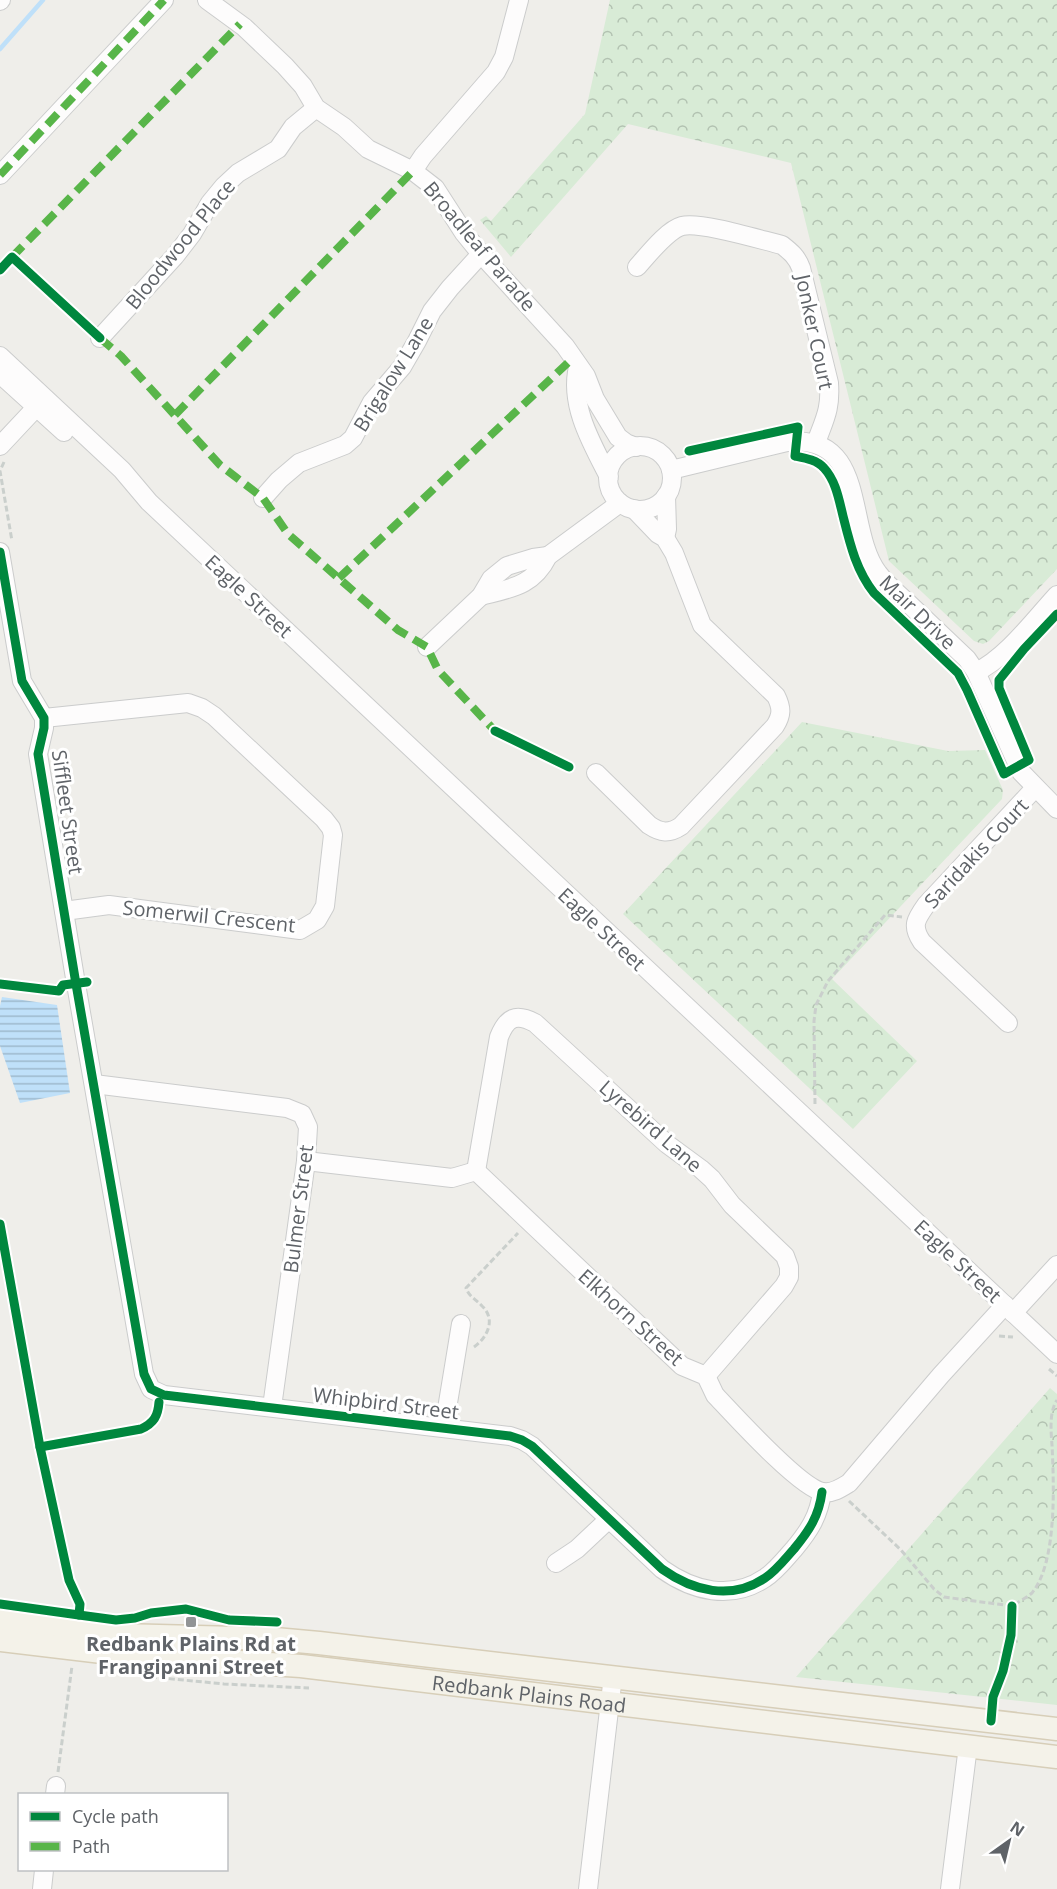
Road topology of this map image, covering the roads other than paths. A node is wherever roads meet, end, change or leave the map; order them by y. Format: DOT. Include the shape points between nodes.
graph roads {
  1 [pos="164,0"];
  2 [pos="207,0"];
  3 [pos="519,0"];
  4 [pos="316,108"];
  5 [pos="413,171"];
  6 [pos="0,175"];
  7 [pos="482,254"];
  8 [pos="638,267"];
  9 [pos="100,338"];
  10 [pos="0,356"];
  11 [pos="578,367"];
  12 [pos="0,374"];
  13 [pos="40,403"];
  14 [pos="816,443"];
  15 [pos="636,447"];
  16 [pos="2,453"];
  17 [pos="671,470"];
  18 [pos="609,477"];
  19 [pos="666,496"];
  20 [pos="263,498"];
  21 [pos="627,506"];
  22 [pos="665,538"];
  23 [pos="6,547"];
  24 [pos="1057,595"];
  25 [pos="427,647"];
  26 [pos="976,672"];
  27 [pos="44,717"];
  28 [pos="596,773"];
  29 [pos="1035,788"];
  30 [pos="1057,809"];
  31 [pos="64,911"];
  32 [pos="1008,1023"];
  33 [pos="94,1084"];
  34 [pos="306,1161"];
  35 [pos="476,1172"];
  36 [pos="1057,1265"];
  37 [pos="1009,1309"];
  38 [pos="461,1324"];
  39 [pos="1053,1361"];
  40 [pos="706,1376"];
  41 [pos="272,1407"];
  42 [pos="444,1427"];
  43 [pos="822,1492"];
  44 [pos="609,1519"];
  45 [pos="556,1563"];
  46 [pos="0,1620"];
  47 [pos="0,1640"];
  48 [pos="613,1676"];
  49 [pos="610,1703"];
  50 [pos="1057,1729"];
  51 [pos="968,1746"];
  52 [pos="1057,1757"];
  53 [pos="44,1871"];
  54 [pos="42,1889"];
  55 [pos="588,1889"];
  56 [pos="950,1889"];
  1 -- 6 [label="street"];
  2 -- 4 [label="street, Broadleaf Parade" via="244,27 285,66"];
  3 -- 5 [label="street" via="504,57 496,72"];
  4 -- 5 [label="street, Broadleaf Parade" via="368,149"];
  4 -- 9 [label="street, Bloodwood Place" via="293,128 278,149 224,186 175,256"];
  5 -- 7 [label="street, Broadleaf Parade" via="435,189"];
  7 -- 11 [label="street, Broadleaf Parade" via="549,327"];
  7 -- 20 [label="street, Brigalow Lane" via="432,311 402,367 372,402 353,438 299,463"];
  8 -- 14 [label="street, Jonker Court" via="681,226 697,225 782,245 791,251 801,268 829,383 830,401"];
  10 -- 13 [label="street, Eagle Street"];
  11 -- 15 [label="street, Broadleaf Parade" via="618,437"];
  11 -- 18 [label="street" via="578,405 587,435"];
  12 -- 13 [label="street, Eagle Street"];
  13 -- 16 [label="street"];
  13 -- 37 [label="street, Eagle Street" via="122,470 149,502"];
  14 -- 17 [label="street" via="787,442"];
  14 -- 26 [label="street, Mair Drive" via="838,459 846,471 877,573"];
  15 -- 17 [label="street" via="659,452"];
  15 -- 18 [label="street" via="617,457"];
  17 -- 19 [label="street"];
  18 -- 21 [label="street" via="612,491"];
  19 -- 21 [label="street" via="646,509"];
  19 -- 22 [label="street"];
  21 -- 22 [label="street"];
  21 -- 25 [label="street" via="548,556 507,566 491,579 482,596"];
  22 -- 28 [label="street" via="680,563 702,625 776,696 780,719 673,831 649,825"];
  23 -- 27 [label="street" via="22,681"];
  24 -- 26 [label="street" via="1005,652"];
  26 -- 29 [label="street, Mair Drive" via="1021,772"];
  27 -- 31 [label="street, Siffleet Street" via="38,754"];
  27 -- 31 [label="street, Somerwil Crescent" via="188,704 202,708 324,819 333,836 325,906 317,920 300,930 109,905"];
  29 -- 30 [label="street, Mair Drive"];
  29 -- 32 [label="street, Saridakis Court" via="917,918 917,934 922,942"];
  31 -- 33 [label="street, Siffleet Street"];
  33 -- 34 [label="street, Bulmer Street" via="288,1108 302,1114 308,1127"];
  33 -- 41 [label="street, Whipbird Street" via="144,1374 151,1389 164,1395"];
  34 -- 35 [label="street" via="452,1178"];
  34 -- 41 [label="street, Bulmer Street"];
  35 -- 40 [label="street, Elkhorn Street" via="682,1366"];
  35 -- 40 [label="street, Lyrebird Lane" via="499,1037 503,1026 523,1017 535,1023 667,1144 712,1179 732,1205 784,1256 789,1277 784,1286"];
  36 -- 37 [label="street"];
  37 -- 39 [label="street, Eagle Street"];
  37 -- 43 [label="street" via="941,1376 849,1483"];
  38 -- 42 [label="street"];
  40 -- 43 [label="street" via="715,1395 804,1483"];
  41 -- 42 [label="street, Whipbird Street"];
  42 -- 44 [label="street, Whipbird Street" via="522,1440"];
  43 -- 44 [label="street, Whipbird Street" via="820,1508 809,1532 786,1559 765,1578 737,1589 718,1591 678,1581"];
  44 -- 45 [label="street"];
  46 -- 48 [label="main road, Redbank Plains Road" via="120,1635 312,1642"];
  47 -- 49 [label="main road, Redbank Plains Road" via="73,1650 290,1665"];
  48 -- 49 [label="street"];
  48 -- 50 [label="main road, Redbank Plains Road"];
  49 -- 51 [label="main road, Redbank Plains Road"];
  49 -- 55 [label="street"];
  51 -- 52 [label="main road, Redbank Plains Road"];
  51 -- 56 [label="street"];
  53 -- 54 [label="street"];
}
